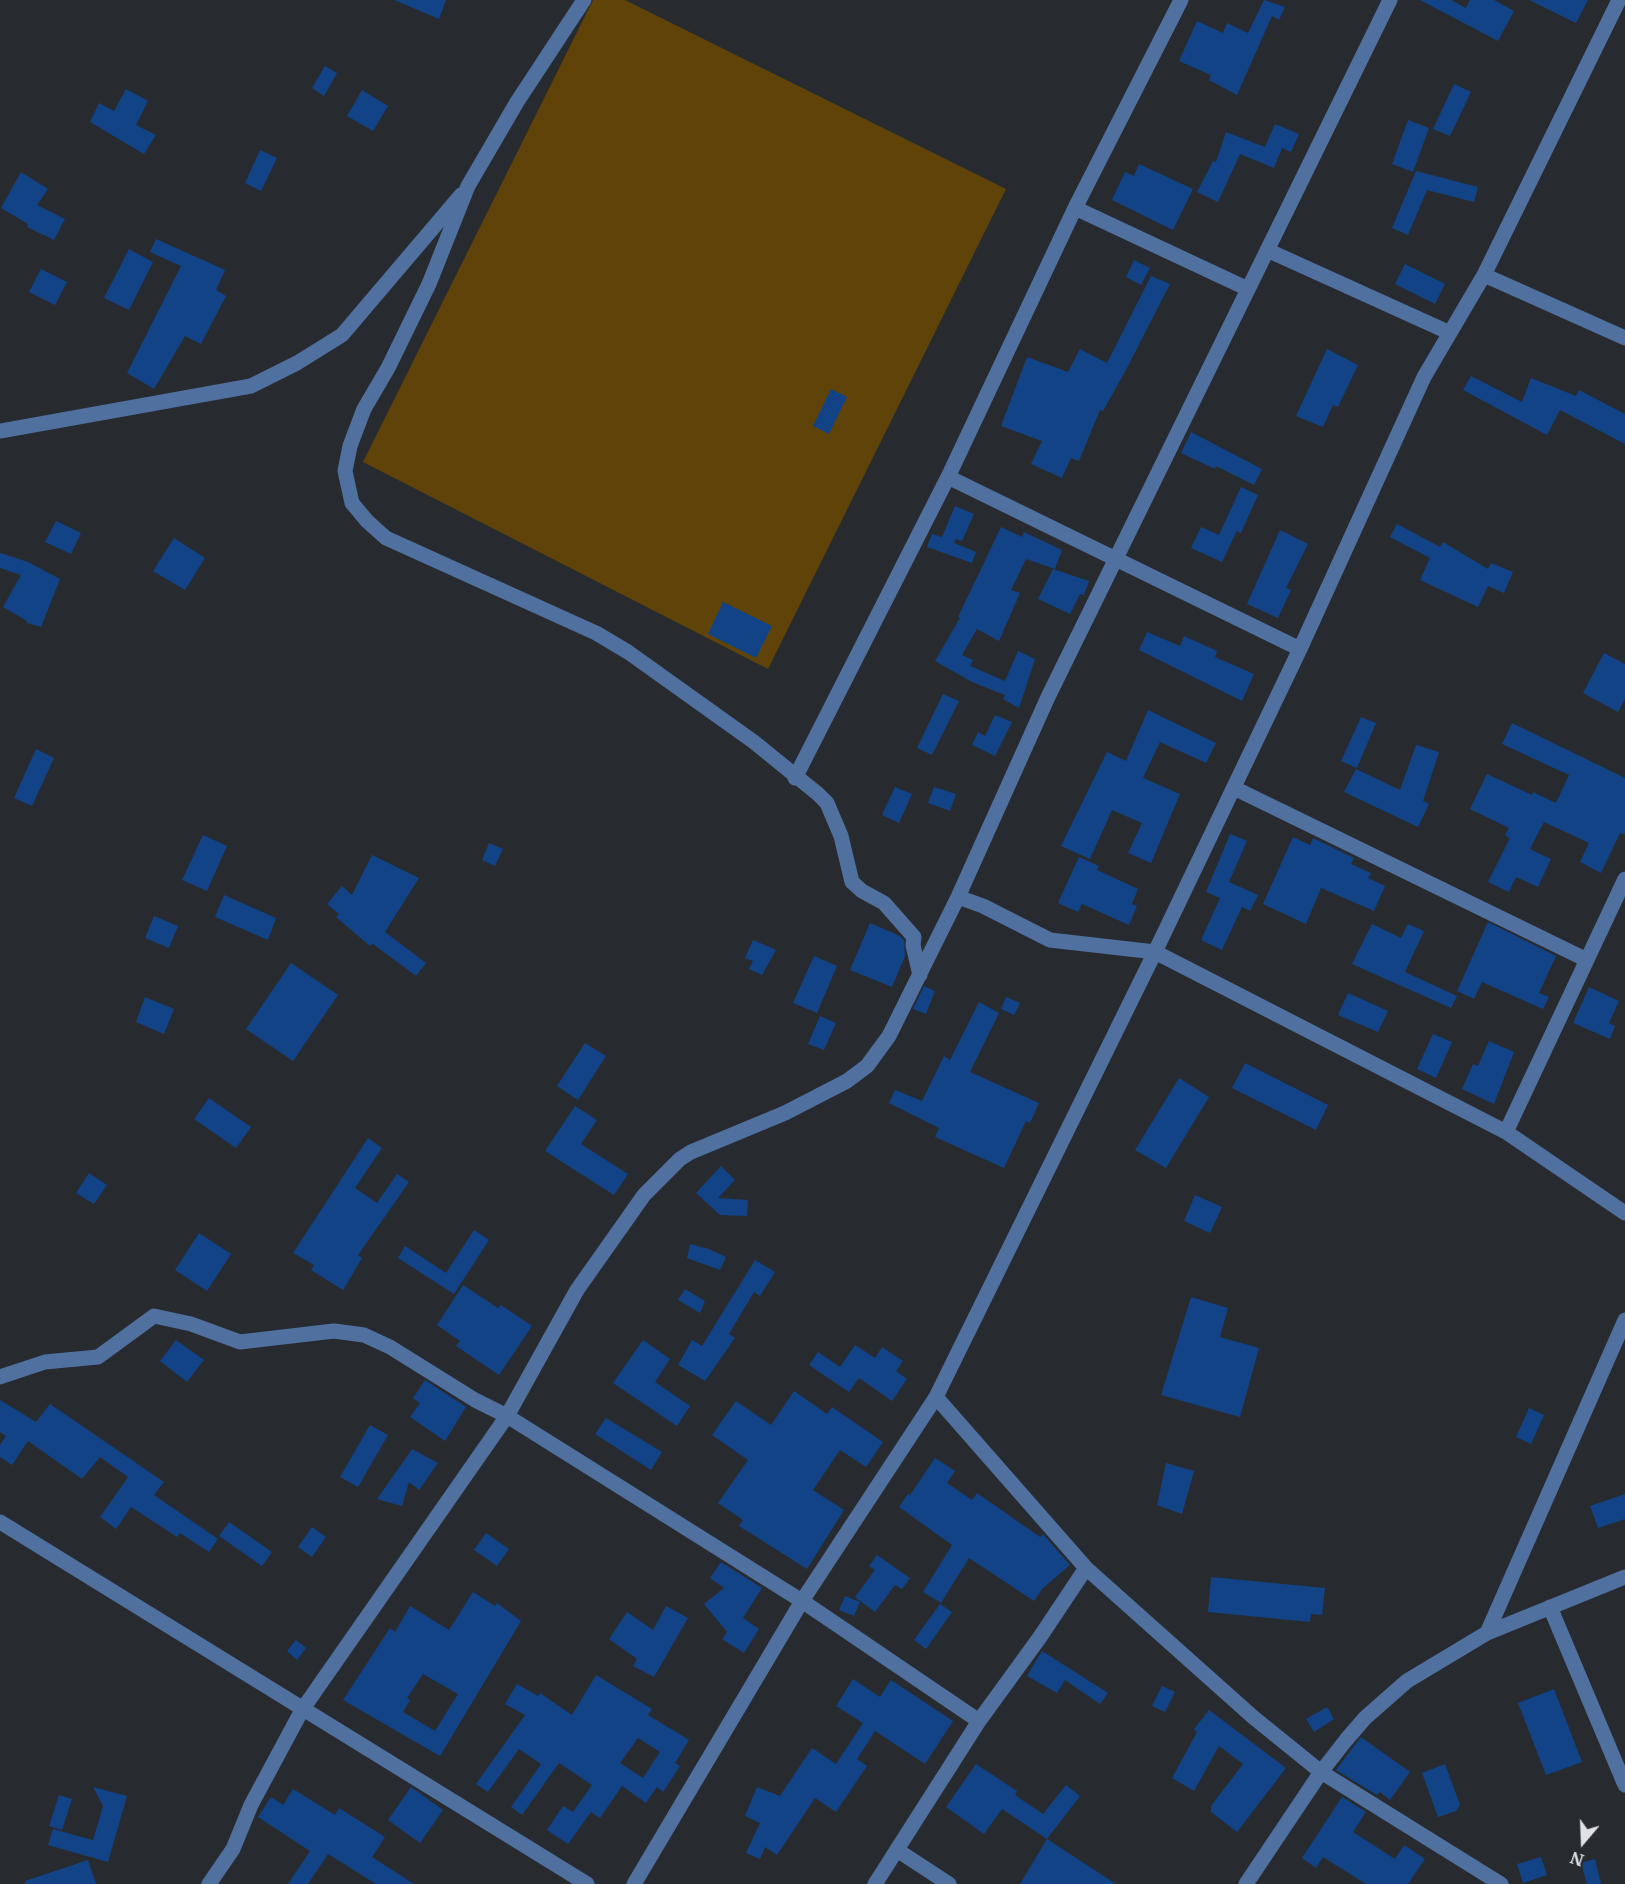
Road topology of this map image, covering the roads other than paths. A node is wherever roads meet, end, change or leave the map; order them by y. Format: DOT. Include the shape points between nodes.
graph roads {
  1 [pos="584,0"];
  2 [pos="1181,0"];
  3 [pos="1390,0"];
  4 [pos="1619,0"];
  5 [pos="468,186"];
  6 [pos="1075,208"];
  7 [pos="1267,250"];
  8 [pos="1484,275"];
  9 [pos="1248,289"];
  10 [pos="1448,332"];
  11 [pos="1625,338"];
  12 [pos="0,431"];
  13 [pos="948,477"];
  14 [pos="1116,559"];
  15 [pos="1300,649"];
  16 [pos="795,778"];
  17 [pos="1234,788"];
  18 [pos="1625,879"];
  19 [pos="958,897"];
  20 [pos="1155,952"];
  21 [pos="1587,960"];
  22 [pos="920,975"];
  23 [pos="1506,1132"];
  24 [pos="1625,1212"];
  25 [pos="1625,1320"];
  26 [pos="0,1377"];
  27 [pos="936,1397"];
  28 [pos="507,1416"];
  29 [pos="0,1522"];
  30 [pos="1086,1568"];
  31 [pos="1625,1577"];
  32 [pos="802,1601"];
  33 [pos="1550,1607"];
  34 [pos="1487,1633"];
  35 [pos="302,1710"];
  36 [pos="979,1721"];
  37 [pos="1321,1772"];
  38 [pos="1625,1785"];
  39 [pos="897,1850"];
  40 [pos="1499,1883"];
  41 [pos="209,1884"];
  42 [pos="587,1884"];
  43 [pos="634,1884"];
  44 [pos="875,1884"];
  45 [pos="949,1884"];
  46 [pos="1246,1884"];
  1 -- 5 [label="street"];
  2 -- 6 [label="street"];
  3 -- 7 [label="street"];
  4 -- 8 [label="street"];
  5 -- 12 [label="street" via="342,335 297,363 251,386"];
  5 -- 16 [label="street" via="429,284 364,410 350,446 345,471 352,503 386,538 596,633 628,652 754,742"];
  6 -- 9 [label="street"];
  6 -- 13 [label="street"];
  7 -- 9 [label="street"];
  7 -- 10 [label="street"];
  8 -- 10 [label="street"];
  8 -- 11 [label="street"];
  9 -- 14 [label="street"];
  10 -- 15 [label="street"];
  13 -- 14 [label="street"];
  13 -- 16 [label="street"];
  14 -- 15 [label="street"];
  14 -- 19 [label="street" via="1048,697"];
  15 -- 17 [label="street"];
  16 -- 22 [label="street" via="827,803 845,847 852,882 884,903 914,936"];
  17 -- 20 [label="street"];
  17 -- 21 [label="street"];
  18 -- 21 [label="street"];
  19 -- 20 [label="street" via="1050,939"];
  19 -- 22 [label="street"];
  20 -- 23 [label="street"];
  20 -- 27 [label="street"];
  21 -- 23 [label="street"];
  22 -- 28 [label="street" via="889,1036 867,1066 847,1081 785,1113 691,1152 644,1194 577,1290"];
  23 -- 24 [label="street"];
  25 -- 34 [label="street"];
  26 -- 28 [label="street" via="45,1362 98,1357 154,1316 191,1324 240,1342 346,1331 390,1347"];
  27 -- 30 [label="street"];
  27 -- 32 [label="street"];
  28 -- 32 [label="street"];
  28 -- 35 [label="street"];
  29 -- 35 [label="street"];
  30 -- 36 [label="street"];
  30 -- 37 [label="street" via="1253,1717"];
  31 -- 33 [label="street"];
  32 -- 36 [label="street"];
  32 -- 43 [label="street"];
  33 -- 34 [label="street"];
  33 -- 38 [label="street"];
  34 -- 37 [label="street" via="1431,1664 1391,1694 1365,1718"];
  35 -- 41 [label="street" via="251,1805 233,1849"];
  35 -- 42 [label="street"];
  36 -- 39 [label="street"];
  37 -- 40 [label="street"];
  37 -- 46 [label="street"];
  39 -- 44 [label="street"];
  39 -- 45 [label="street"];
}
